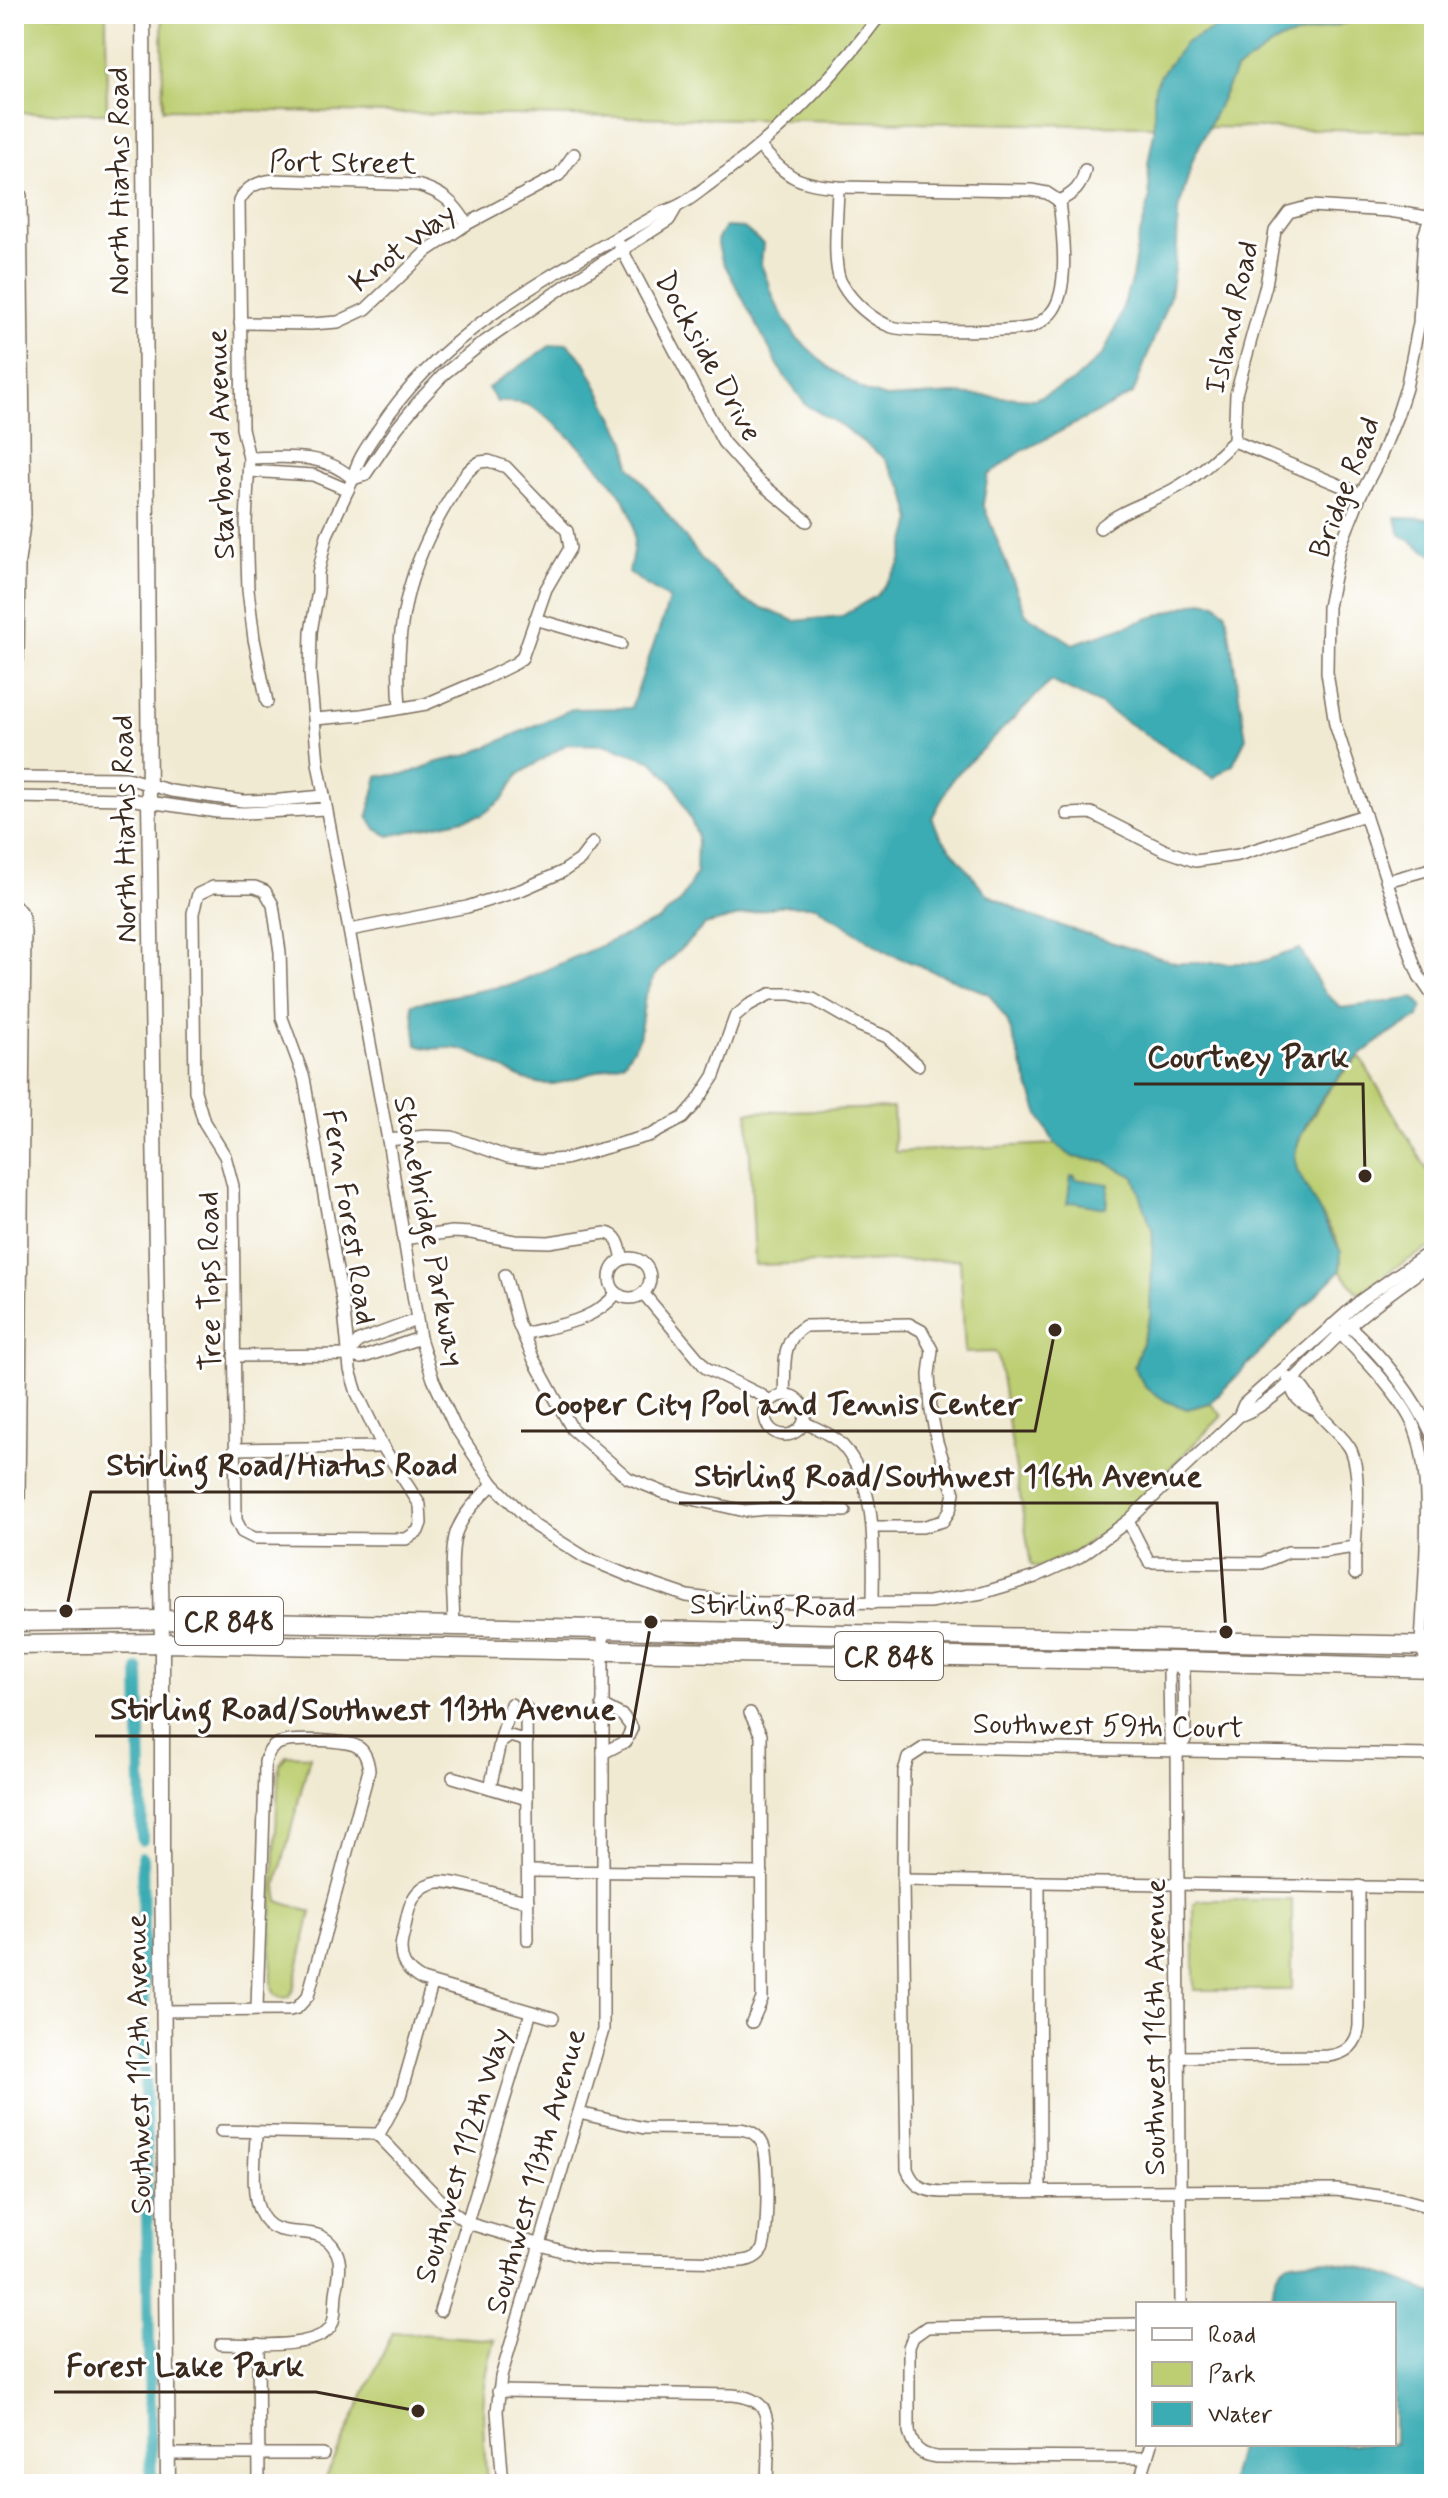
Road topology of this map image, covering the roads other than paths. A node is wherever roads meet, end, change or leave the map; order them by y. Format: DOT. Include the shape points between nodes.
graph roads {
  1 [pos="143,14"];
  2 [pos="874,14"];
  3 [pos="881,14"];
  4 [pos="867,31"];
  5 [pos="759,146"];
  6 [pos="574,154"];
  7 [pos="1085,170"];
  8 [pos="14,184"];
  9 [pos="251,187"];
  10 [pos="838,187"];
  11 [pos="1059,201"];
  12 [pos="1432,218"];
  13 [pos="467,224"];
  14 [pos="620,244"];
  15 [pos="18,304"];
  16 [pos="240,323"];
  17 [pos="19,434"];
  18 [pos="1234,441"];
  19 [pos="249,458"];
  20 [pos="249,471"];
  21 [pos="350,484"];
  22 [pos="1361,494"];
  23 [pos="807,521"];
  24 [pos="1100,528"];
  25 [pos="16,561"];
  26 [pos="535,619"];
  27 [pos="621,644"];
  28 [pos="14,667"];
  29 [pos="267,702"];
  30 [pos="400,708"];
  31 [pos="315,719"];
  32 [pos="14,777"];
  33 [pos="149,784"];
  34 [pos="324,796"];
  35 [pos="14,797"];
  36 [pos="149,802"];
  37 [pos="326,809"];
  38 [pos="1067,814"];
  39 [pos="1365,815"];
  40 [pos="593,843"];
  41 [pos="1434,868"];
  42 [pos="1387,881"];
  43 [pos="265,891"];
  44 [pos="17,906"];
  45 [pos="350,930"];
  46 [pos="1434,998"];
  47 [pos="19,1044"];
  48 [pos="918,1065"];
  49 [pos="388,1140"];
  50 [pos="403,1239"];
  51 [pos="1434,1253"];
  52 [pos="623,1259"];
  53 [pos="1434,1261"];
  54 [pos="505,1275"];
  55 [pos="617,1293"];
  56 [pos="643,1293"];
  57 [pos="416,1320"];
  58 [pos="1340,1326"];
  59 [pos="523,1334"];
  60 [pos="420,1338"];
  61 [pos="347,1355"];
  62 [pos="234,1356"];
  63 [pos="1280,1371"];
  64 [pos="1291,1382"];
  65 [pos="784,1395"];
  66 [pos="770,1401"];
  67 [pos="1239,1416"];
  68 [pos="804,1422"];
  69 [pos="1434,1439"];
  70 [pos="383,1447"];
  71 [pos="235,1449"];
  72 [pos="493,1484"];
  73 [pos="14,1506"];
  74 [pos="845,1511"];
  75 [pos="1128,1521"];
  76 [pos="873,1527"];
  77 [pos="242,1532"];
  78 [pos="1354,1547"];
  79 [pos="1355,1574"];
  80 [pos="873,1603"];
  81 [pos="161,1620"];
  82 [pos="14,1622"];
  83 [pos="454,1627"];
  84 [pos="603,1630"];
  85 [pos="1174,1641"];
  86 [pos="162,1643"];
  87 [pos="14,1645"];
  88 [pos="602,1651"];
  89 [pos="1430,1657"];
  90 [pos="1175,1661"];
  91 [pos="511,1704"];
  92 [pos="602,1705"];
  93 [pos="526,1708"];
  94 [pos="750,1713"];
  95 [pos="527,1741"];
  96 [pos="500,1743"];
  97 [pos="1177,1749"];
  98 [pos="603,1753"];
  99 [pos="1434,1755"];
  100 [pos="453,1777"];
  101 [pos="490,1788"];
  102 [pos="527,1799"];
  103 [pos="528,1871"];
  104 [pos="604,1871"];
  105 [pos="762,1873"];
  106 [pos="903,1880"];
  107 [pos="1039,1882"];
  108 [pos="1177,1883"];
  109 [pos="1359,1886"];
  110 [pos="1434,1888"];
  111 [pos="528,1901"];
  112 [pos="528,1940"];
  113 [pos="432,1984"];
  114 [pos="257,2010"];
  115 [pos="163,2011"];
  116 [pos="531,2012"];
  117 [pos="553,2018"];
  118 [pos="752,2022"];
  119 [pos="1178,2057"];
  120 [pos="579,2113"];
  121 [pos="221,2131"];
  122 [pos="256,2132"];
  123 [pos="378,2135"];
  124 [pos="1179,2190"];
  125 [pos="1040,2191"];
  126 [pos="1434,2208"];
  127 [pos="467,2223"];
  128 [pos="539,2245"];
  129 [pos="1181,2302"];
  130 [pos="440,2311"];
  131 [pos="1136,2324"];
  132 [pos="221,2344"];
  133 [pos="258,2344"];
  134 [pos="498,2391"];
  135 [pos="1150,2446"];
  136 [pos="168,2454"];
  137 [pos="258,2454"];
  138 [pos="323,2454"];
  139 [pos="1147,2458"];
  140 [pos="168,2484"];
  141 [pos="259,2484"];
  142 [pos="503,2484"];
  143 [pos="767,2484"];
  144 [pos="1139,2484"];
  1 -- 33 [label="street, North Hiatus Road"];
  2 -- 4 [label="street, Stonebridge Parkway"];
  3 -- 4 [label="street, Stonebridge Parkway"];
  4 -- 5 [label="street, Stonebridge Parkway" via="814,94"];
  5 -- 10 [label="street" via="785,174 808,185"];
  5 -- 14 [label="street, Stonebridge Parkway" via="676,208 669,220"];
  6 -- 13 [label="street, Knot Way" via="559,175"];
  7 -- 11 [label="street" via="1082,184"];
  8 -- 15 [label="street" via="21,196"];
  9 -- 13 [label="street, Port Street" via="274,180 417,185 449,199"];
  9 -- 16 [label="street, Starboard Avenue" via="238,208"];
  10 -- 11 [label="street" via="1031,190"];
  10 -- 11 [label="street" via="838,276 864,310 895,328 1034,326 1052,312 1060,293 1065,253"];
  12 -- 18 [label="street, Island Road" via="1311,206 1289,212 1275,231 1252,345 1236,394"];
  12 -- 22 [label="street, Bridge Road" via="1424,236 1419,323 1406,388"];
  13 -- 16 [label="street, Knot Way" via="352,316 311,324"];
  14 -- 21 [label="street, Stonebridge Parkway" via="445,373 365,475"];
  14 -- 21 [label="street, Stonebridge Parkway" via="514,298 429,366 388,414"];
  14 -- 23 [label="street, Dockside Drive" via="723,442 757,480"];
  15 -- 17 [label="street"];
  16 -- 19 [label="street, Starboard Avenue" via="242,428"];
  17 -- 25 [label="street" via="25,517"];
  18 -- 22 [label="street, Island Road"];
  18 -- 24 [label="street" via="1200,473 1115,515"];
  19 -- 20 [label="street, Starboard Avenue"];
  19 -- 21 [label="street" via="323,461 345,472"];
  20 -- 21 [label="street" via="313,475"];
  20 -- 29 [label="street, Starboard Avenue" via="248,590"];
  21 -- 31 [label="street, Stonebridge Parkway" via="327,535 318,573 310,674"];
  22 -- 39 [label="street, Bridge Road" via="1340,547 1328,607 1327,672 1335,724"];
  25 -- 28 [label="street"];
  26 -- 27 [label="street"];
  26 -- 30 [label="street" via="522,658 426,704"];
  26 -- 30 [label="street" via="567,553 567,531 506,467 489,461 474,465 433,526 411,581 399,638"];
  30 -- 31 [label="street"];
  31 -- 34 [label="street, Stonebridge Parkway"];
  32 -- 33 [label="street" via="127,778"];
  33 -- 34 [label="street" via="243,801"];
  33 -- 36 [label="street, North Hiatus Road"];
  34 -- 37 [label="street, Stonebridge Parkway"];
  35 -- 36 [label="street"];
  36 -- 37 [label="street" via="217,812"];
  36 -- 81 [label="street, North Hiatus Road"];
  37 -- 45 [label="street, Stonebridge Parkway"];
  38 -- 39 [label="street" via="1091,813 1195,861 1238,855"];
  39 -- 42 [label="street, Bridge Road"];
  40 -- 45 [label="street" via="562,872 521,890 467,907"];
  41 -- 42 [label="street"];
  42 -- 46 [label="street, Bridge Road" via="1419,976"];
  43 -- 61 [label="street, Fern Forest Road" via="273,905 280,952 282,1018 304,1078"];
  43 -- 62 [label="street, Tree Tops Road" via="213,887 198,894 193,913 195,1091 233,1186"];
  44 -- 47 [label="street" via="25,932"];
  45 -- 49 [label="street, Stonebridge Parkway"];
  47 -- 73 [label="street" via="19,1499"];
  48 -- 49 [label="street" via="887,1037 813,999 770,994 735,1017 714,1076 697,1102 683,1118 651,1135 540,1161 508,1157 452,1137"];
  49 -- 50 [label="street, Stonebridge Parkway"];
  50 -- 52 [label="street" via="452,1232 549,1242 611,1233"];
  50 -- 57 [label="street, Stonebridge Parkway"];
  51 -- 58 [label="street, Stonebridge Parkway" via="1399,1272"];
  52 -- 55 [label="street" via="610,1273"];
  52 -- 56 [label="street" via="646,1266 650,1279"];
  53 -- 58 [label="street, Stonebridge Parkway"];
  54 -- 59 [label="street"];
  55 -- 56 [label="street" via="627,1298"];
  55 -- 59 [label="street" via="591,1316"];
  56 -- 66 [label="street" via="706,1368"];
  57 -- 60 [label="street, Stonebridge Parkway"];
  57 -- 61 [label="street" via="359,1341"];
  58 -- 63 [label="street, Stonebridge Parkway"];
  58 -- 64 [label="street, Stonebridge Parkway"];
  58 -- 69 [label="street" via="1368,1343 1410,1393"];
  58 -- 89 [label="street" via="1412,1421 1420,1449"];
  59 -- 74 [label="street" via="572,1429 628,1478 665,1493 745,1511"];
  60 -- 61 [label="street" via="361,1358"];
  60 -- 72 [label="street, Stonebridge Parkway" via="454,1425"];
  61 -- 62 [label="street"];
  61 -- 70 [label="street, Fern Forest Road" via="357,1393"];
  62 -- 71 [label="street, Tree Tops Road"];
  63 -- 64 [label="street"];
  63 -- 67 [label="street, Stonebridge Parkway" via="1244,1404"];
  64 -- 67 [label="street, Stonebridge Parkway"];
  64 -- 78 [label="street" via="1305,1407 1318,1411 1350,1449 1357,1481"];
  65 -- 66 [label="street"];
  65 -- 68 [label="street" via="801,1404"];
  65 -- 76 [label="street" via="787,1346 805,1326 909,1324 922,1331 932,1350 931,1411 954,1493 950,1510 943,1521 922,1527"];
  66 -- 68 [label="street" via="765,1419 772,1431 791,1435"];
  67 -- 75 [label="street, Stonebridge Parkway"];
  68 -- 76 [label="street" via="843,1447 863,1485"];
  70 -- 71 [label="street"];
  70 -- 77 [label="street, Fern Forest Road" via="420,1505 421,1523 413,1536 260,1538"];
  71 -- 77 [label="street, Tree Tops Road" via="236,1520"];
  72 -- 80 [label="street, Stonebridge Parkway" via="535,1526 586,1558 687,1596 744,1603"];
  72 -- 83 [label="street" via="456,1531"];
  75 -- 78 [label="street" via="1149,1562 1262,1563 1288,1552"];
  75 -- 80 [label="street, Stonebridge Parkway" via="1079,1557 1035,1577 929,1602"];
  76 -- 80 [label="street"];
  78 -- 79 [label="street"];
  81 -- 82 [label="main road, Stirling Road / CR 848"];
  81 -- 83 [label="main road, Stirling Road / CR 848"];
  81 -- 86 [label="street, North Hiatus Road"];
  83 -- 84 [label="main road, Stirling Road / CR 848"];
  84 -- 85 [label="main road, Stirling Road / CR 848"];
  84 -- 88 [label="street, Southwest 113th Avenue"];
  85 -- 89 [label="main road, Stirling Road / CR 848"];
  85 -- 90 [label="street, Southwest 116th Avenue"];
  86 -- 87 [label="main road, Stirling Road / CR 848"];
  86 -- 88 [label="main road, Stirling Road / CR 848"];
  86 -- 115 [label="street, Southwest 112th Avenue"];
  88 -- 90 [label="main road, Stirling Road / CR 848"];
  88 -- 92 [label="street, Southwest 113th Avenue"];
  89 -- 90 [label="main road, Stirling Road / CR 848"];
  90 -- 97 [label="street, Southwest 116th Avenue" via="1184,1673 1185,1740"];
  91 -- 96 [label="street"];
  92 -- 98 [label="street, Southwest 113th Avenue"];
  92 -- 98 [label="street" via="623,1716 632,1728 626,1741"];
  93 -- 95 [label="street"];
  94 -- 105 [label="street" via="761,1735"];
  95 -- 96 [label="street" via="510,1736"];
  95 -- 102 [label="street"];
  96 -- 101 [label="street"];
  97 -- 99 [label="street, Southwest 59th Court"];
  97 -- 106 [label="street, Southwest 59th Court" via="918,1750 904,1771"];
  97 -- 108 [label="street, Southwest 116th Avenue"];
  98 -- 104 [label="street, Southwest 113th Avenue"];
  100 -- 101 [label="street"];
  101 -- 102 [label="street"];
  102 -- 103 [label="street"];
  103 -- 104 [label="street"];
  103 -- 111 [label="street"];
  104 -- 105 [label="street"];
  104 -- 120 [label="street, Southwest 113th Avenue" via="603,2030"];
  105 -- 118 [label="street" via="762,1999"];
  106 -- 107 [label="street"];
  106 -- 125 [label="street" via="907,2169 917,2186 930,2191"];
  107 -- 108 [label="street"];
  107 -- 125 [label="street"];
  108 -- 109 [label="street"];
  108 -- 119 [label="street, Southwest 116th Avenue"];
  109 -- 110 [label="street"];
  109 -- 119 [label="street" via="1359,2026 1349,2048 1328,2056"];
  111 -- 112 [label="street"];
  111 -- 113 [label="street" via="447,1882 422,1887 412,1902 400,1952 403,1964"];
  113 -- 116 [label="street"];
  113 -- 123 [label="street" via="400,2096"];
  114 -- 114 [label="street" via="265,1762 271,1748 285,1741 344,1742 359,1748 369,1770 308,1996 297,2008"];
  114 -- 115 [label="street"];
  115 -- 136 [label="street, Southwest 112th Avenue"];
  116 -- 117 [label="street"];
  116 -- 127 [label="street, Southwest 112th Way"];
  119 -- 124 [label="street, Southwest 116th Avenue"];
  120 -- 128 [label="street, Southwest 113th Avenue"];
  120 -- 128 [label="street" via="631,2126 747,2130 759,2138 766,2160 764,2246 757,2256 734,2262 604,2260"];
  121 -- 122 [label="street"];
  122 -- 123 [label="street"];
  122 -- 133 [label="street" via="259,2211 280,2232 325,2238 340,2265 333,2324 324,2335 309,2342"];
  123 -- 127 [label="street"];
  124 -- 125 [label="street"];
  124 -- 126 [label="street" via="1336,2190"];
  124 -- 129 [label="street, Southwest 116th Avenue"];
  127 -- 128 [label="street"];
  127 -- 130 [label="street, Southwest 112th Way"];
  128 -- 134 [label="street, Southwest 113th Avenue"];
  131 -- 139 [label="street" via="927,2327 909,2347 909,2431 918,2451 930,2457"];
  132 -- 133 [label="street"];
  133 -- 137 [label="street"];
  134 -- 142 [label="street, Southwest 113th Avenue"];
  134 -- 143 [label="street" via="733,2395 758,2403 766,2415"];
  135 -- 139 [label="street"];
  136 -- 137 [label="street"];
  136 -- 140 [label="street, Southwest 112th Avenue"];
  137 -- 138 [label="street"];
  137 -- 141 [label="street"];
  139 -- 144 [label="street"];
}
